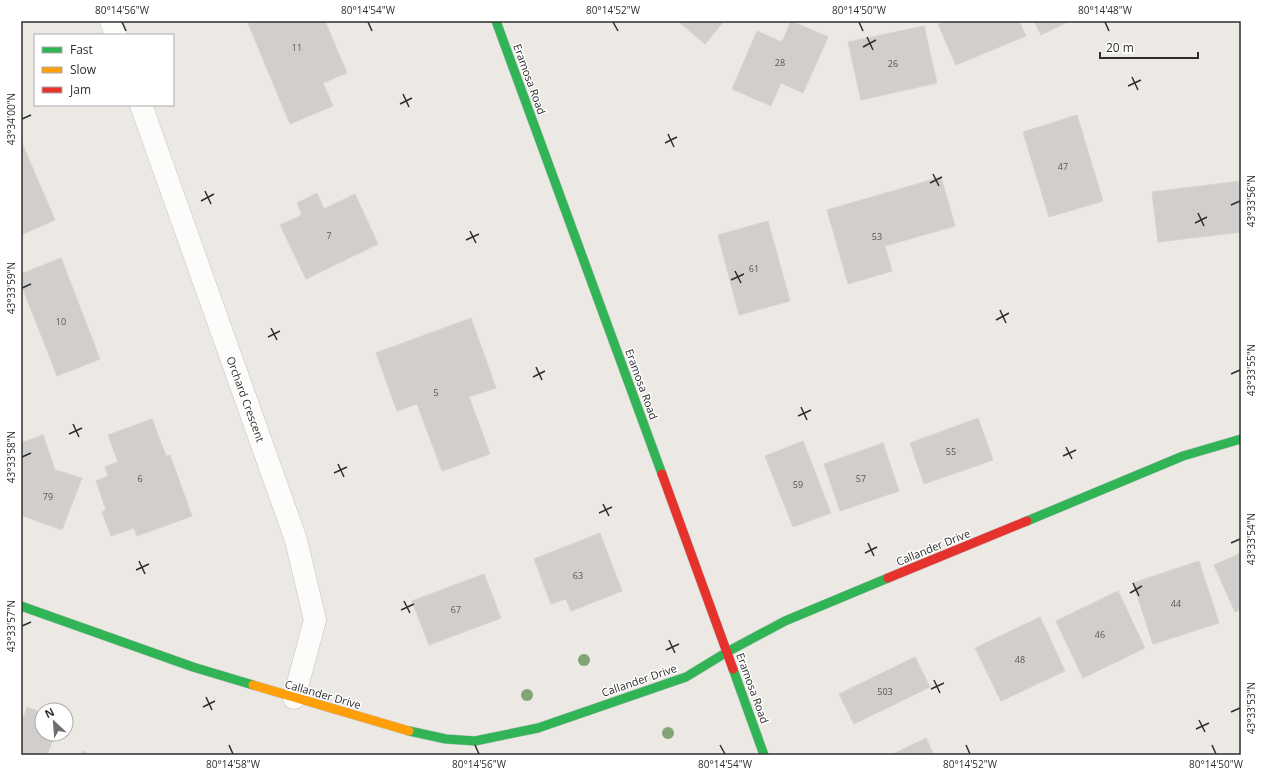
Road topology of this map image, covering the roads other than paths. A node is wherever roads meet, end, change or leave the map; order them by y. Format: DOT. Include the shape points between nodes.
graph roads {
  1 [pos="111,21"];
  2 [pos="496,21"];
  3 [pos="116,34"];
  4 [pos="141,106"];
  5 [pos="1241,439"];
  6 [pos="21,606"];
  7 [pos="727,652"];
  8 [pos="294,698"];
  9 [pos="764,755"];
  1 -- 3 [label="street"];
  2 -- 7 [label="street, Eramosa Road"];
  4 -- 8 [label="street, Orchard Crescent" via="296,540 315,620"];
  5 -- 7 [label="street, Callander Drive" via="1183,456 785,620"];
  6 -- 8 [label="street, Callander Drive" via="193,667"];
  7 -- 8 [label="street, Callander Drive" via="686,677 538,728 475,741 446,739 414,732"];
  7 -- 9 [label="street, Eramosa Road"];
}
